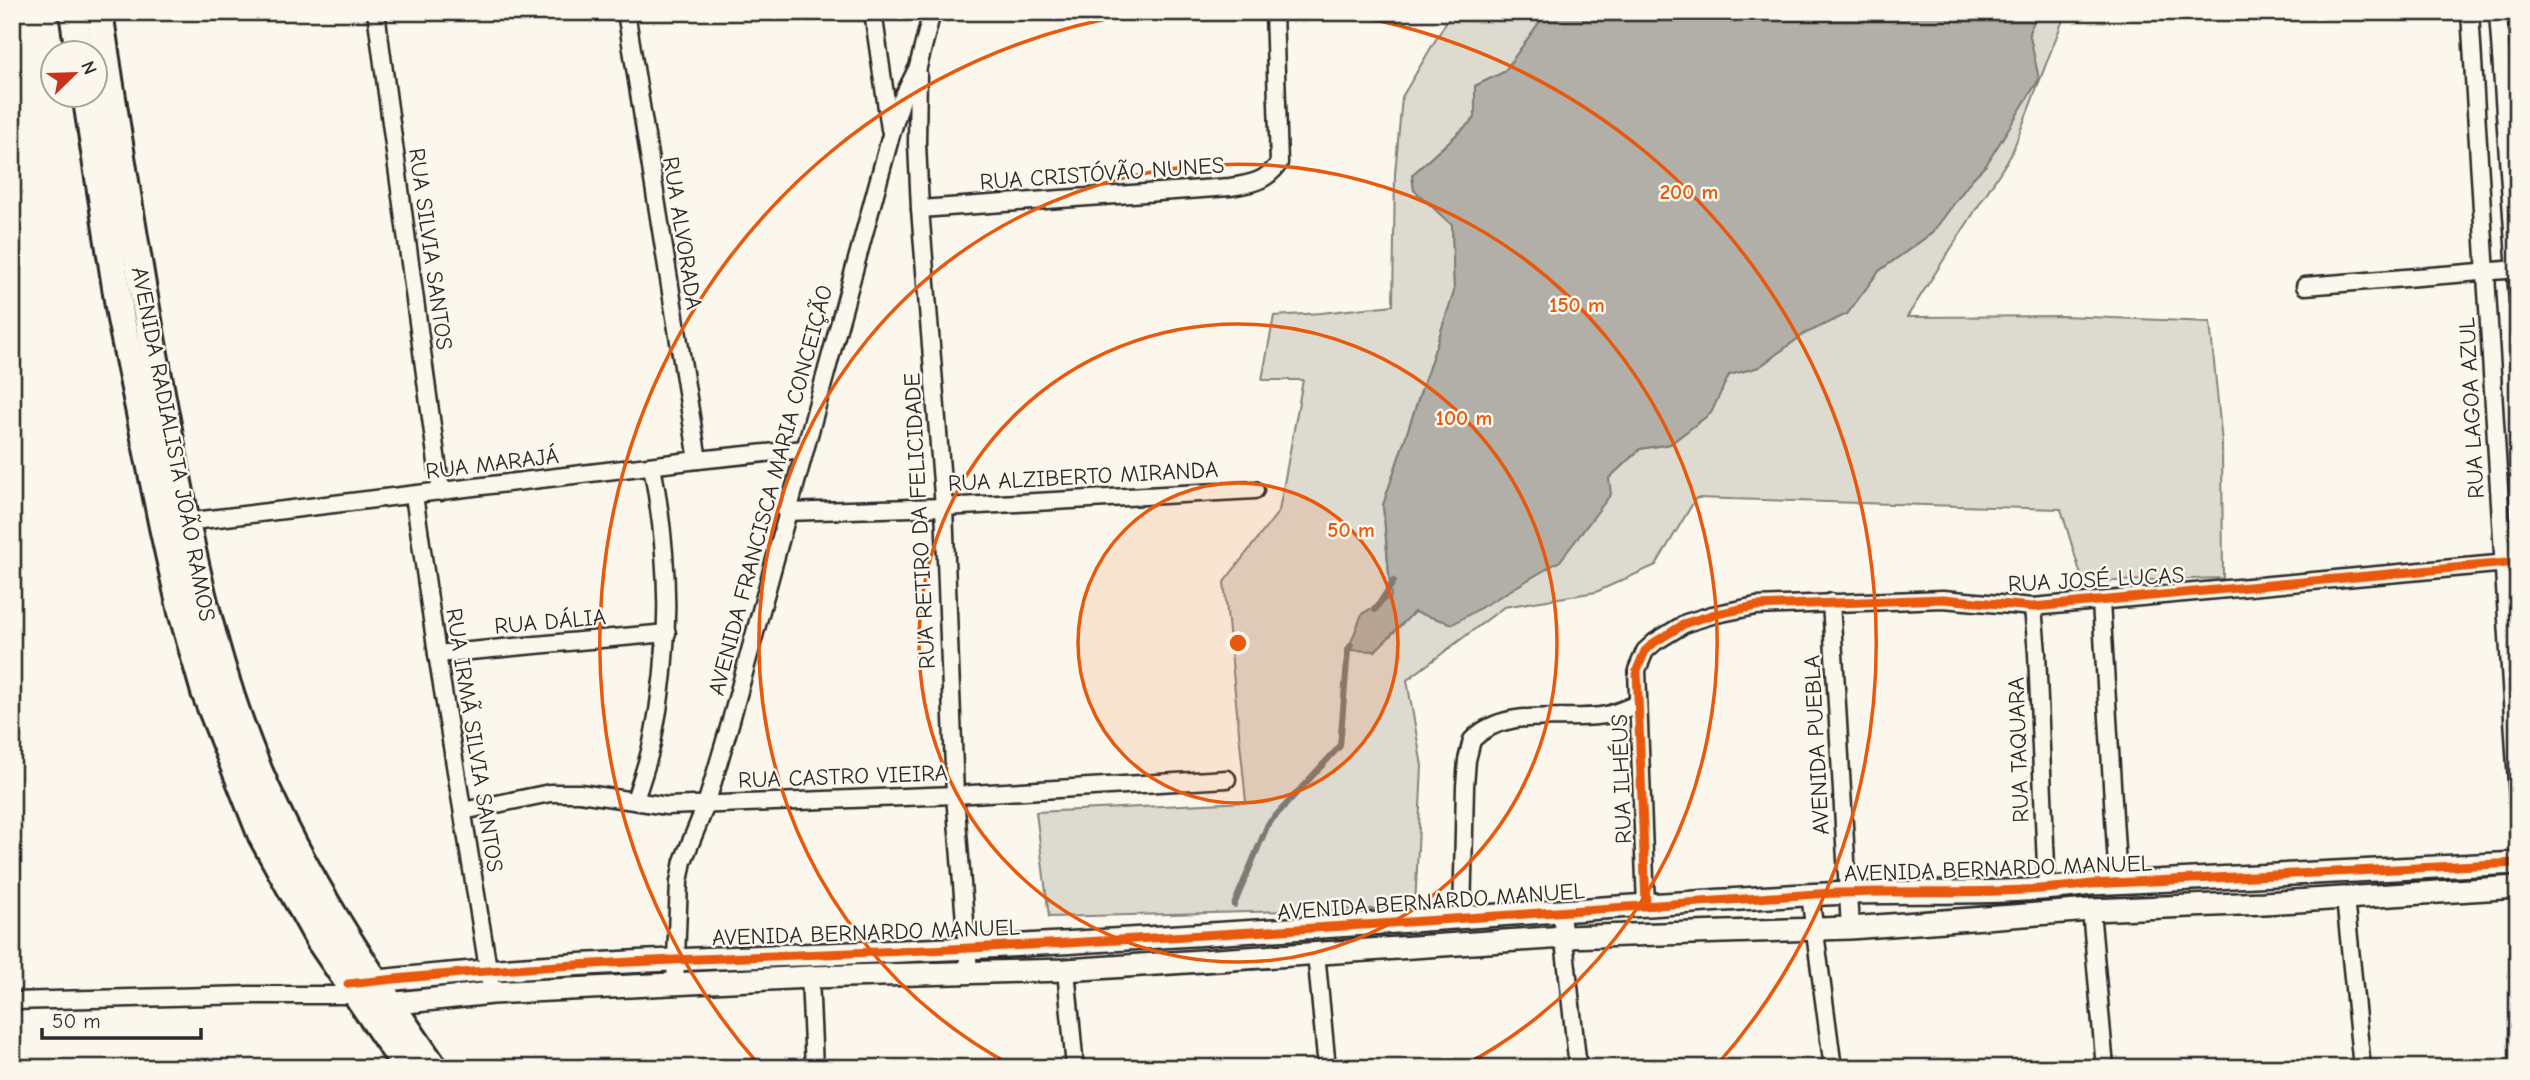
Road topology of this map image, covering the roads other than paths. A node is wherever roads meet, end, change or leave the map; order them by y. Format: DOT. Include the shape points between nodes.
graph roads {
  1 [pos="74,12"];
  2 [pos="99,12"];
  3 [pos="376,12"];
  4 [pos="626,12"];
  5 [pos="873,12"];
  6 [pos="932,12"];
  7 [pos="1274,12"];
  8 [pos="2470,12"];
  9 [pos="2498,12"];
  10 [pos="77,38"];
  11 [pos="918,67"];
  12 [pos="88,108"];
  13 [pos="891,135"];
  14 [pos="920,209"];
  15 [pos="2517,269"];
  16 [pos="2486,271"];
  17 [pos="2305,286"];
  18 [pos="2518,302"];
  19 [pos="804,449"];
  20 [pos="698,460"];
  21 [pos="652,466"];
  22 [pos="1255,490"];
  23 [pos="441,492"];
  24 [pos="414,495"];
  25 [pos="944,507"];
  26 [pos="786,512"];
  27 [pos="185,522"];
  28 [pos="2510,562"];
  29 [pos="1831,602"];
  30 [pos="2101,602"];
  31 [pos="2033,607"];
  32 [pos="667,633"];
  33 [pos="1646,651"];
  34 [pos="437,654"];
  35 [pos="1637,704"];
  36 [pos="1227,779"];
  37 [pos="955,794"];
  38 [pos="635,800"];
  39 [pos="2518,800"];
  40 [pos="706,804"];
  41 [pos="463,811"];
  42 [pos="2518,863"];
  43 [pos="2264,875"];
  44 [pos="2118,883"];
  45 [pos="2518,887"];
  46 [pos="2047,890"];
  47 [pos="1810,894"];
  48 [pos="1847,894"];
  49 [pos="2345,898"];
  50 [pos="2264,902"];
  51 [pos="1646,906"];
  52 [pos="2091,909"];
  53 [pos="1561,913"];
  54 [pos="1462,919"];
  55 [pos="1850,928"];
  56 [pos="1814,929"];
  57 [pos="1564,937"];
  58 [pos="968,948"];
  59 [pos="1316,953"];
  60 [pos="677,959"];
  61 [pos="489,969"];
  62 [pos="1066,970"];
  63 [pos="969,972"];
  64 [pos="810,978"];
  65 [pos="675,984"];
  66 [pos="360,992"];
  67 [pos="492,993"];
  68 [pos="12,1001"];
  69 [pos="390,1004"];
  70 [pos="407,1068"];
  71 [pos="434,1068"];
  72 [pos="814,1068"];
  73 [pos="1075,1068"];
  74 [pos="1327,1068"];
  75 [pos="1578,1068"];
  76 [pos="1833,1068"];
  77 [pos="2105,1068"];
  78 [pos="2362,1068"];
  1 -- 10 [label="main road"];
  2 -- 27 [label="main road, AVENIDA RADIALISTA JOÃO RAMOS" via="146,315"];
  3 -- 23 [label="street, RUA SILVIA SANTOS"];
  4 -- 20 [label="street, RUA ALVORADA"];
  5 -- 13 [label="street"];
  6 -- 11 [label="street, AVENIDA FRANCISCA MARIA CONCEIÇÃO"];
  7 -- 14 [label="street, RUA CRISTÓVÃO NUNES" via="1279,163 1267,178 1230,187"];
  8 -- 16 [label="street, RUA LAGOA AZUL"];
  9 -- 15 [label="street"];
  11 -- 13 [label="street, AVENIDA FRANCISCA MARIA CONCEIÇÃO"];
  11 -- 14 [label="street, RUA RETIRO DA FELICIDADE"];
  12 -- 66 [label="main road, AVENIDA RADIALISTA JOÃO RAMOS" via="121,319 147,449 182,612 205,692 262,836 306,917"];
  13 -- 19 [label="street, AVENIDA FRANCISCA MARIA CONCEIÇÃO"];
  14 -- 25 [label="street, RUA RETIRO DA FELICIDADE"];
  15 -- 16 [label="street"];
  15 -- 18 [label="street"];
  16 -- 17 [label="street"];
  16 -- 28 [label="street, RUA LAGOA AZUL"];
  19 -- 20 [label="street, RUA MARAJÁ"];
  19 -- 26 [label="street, AVENIDA FRANCISCA MARIA CONCEIÇÃO"];
  20 -- 21 [label="street, RUA MARAJÁ"];
  21 -- 23 [label="street, RUA MARAJÁ"];
  21 -- 32 [label="street" via="664,546"];
  22 -- 25 [label="street, RUA ALZIBERTO MIRANDA"];
  23 -- 24 [label="street, RUA MARAJÁ"];
  24 -- 27 [label="street, RUA MARAJÁ"];
  24 -- 34 [label="street, RUA IRMÃ SILVIA SANTOS"];
  25 -- 26 [label="street, RUA ALZIBERTO MIRANDA"];
  25 -- 37 [label="street, RUA RETIRO DA FELICIDADE"];
  26 -- 40 [label="street, AVENIDA FRANCISCA MARIA CONCEIÇÃO"];
  27 -- 66 [label="main road, AVENIDA RADIALISTA JOÃO RAMOS" via="228,686 258,769"];
  28 -- 30 [label="street, RUA JOSÉ LUCAS"];
  28 -- 39 [label="street, RUA LAGOA AZUL"];
  29 -- 31 [label="street, RUA JOSÉ LUCAS" via="1943,599"];
  29 -- 33 [label="street, RUA JOSÉ LUCAS" via="1756,606 1712,615 1686,623"];
  29 -- 48 [label="street, AVENIDA PUEBLA"];
  30 -- 31 [label="street, RUA JOSÉ LUCAS"];
  30 -- 44 [label="street"];
  31 -- 46 [label="street, RUA TAQUARA"];
  32 -- 34 [label="street, RUA DÁLIA"];
  32 -- 38 [label="street" via="652,745"];
  33 -- 35 [label="street, RUA ILHÉUS" via="1637,670"];
  34 -- 41 [label="street, RUA IRMÃ SILVIA SANTOS"];
  35 -- 51 [label="street, RUA ILHÉUS"];
  35 -- 54 [label="street" via="1605,715 1517,720 1472,740 1465,786"];
  36 -- 37 [label="street, RUA CASTRO VIEIRA"];
  37 -- 40 [label="street, RUA CASTRO VIEIRA"];
  37 -- 58 [label="street, RUA RETIRO DA FELICIDADE"];
  38 -- 40 [label="street, RUA CASTRO VIEIRA" via="667,806"];
  38 -- 41 [label="street, RUA CASTRO VIEIRA" via="550,793"];
  40 -- 60 [label="street, AVENIDA FRANCISCA MARIA CONCEIÇÃO" via="683,861"];
  41 -- 61 [label="street, RUA IRMÃ SILVIA SANTOS"];
  42 -- 43 [label="street, AVENIDA BERNARDO MANUEL"];
  43 -- 44 [label="street, AVENIDA BERNARDO MANUEL"];
  43 -- 50 [label="street"];
  44 -- 46 [label="street, AVENIDA BERNARDO MANUEL"];
  45 -- 49 [label="street, AVENIDA BERNARDO MANUEL"];
  46 -- 48 [label="street, AVENIDA BERNARDO MANUEL"];
  47 -- 48 [label="street, AVENIDA BERNARDO MANUEL"];
  47 -- 51 [label="street, AVENIDA BERNARDO MANUEL"];
  47 -- 56 [label="street"];
  48 -- 55 [label="street, AVENIDA PUEBLA"];
  49 -- 50 [label="street, AVENIDA BERNARDO MANUEL"];
  49 -- 78 [label="street"];
  50 -- 52 [label="street, AVENIDA BERNARDO MANUEL"];
  51 -- 53 [label="street, AVENIDA BERNARDO MANUEL"];
  52 -- 55 [label="street, AVENIDA BERNARDO MANUEL"];
  52 -- 77 [label="street"];
  53 -- 54 [label="street, AVENIDA BERNARDO MANUEL"];
  53 -- 57 [label="street"];
  54 -- 58 [label="street, AVENIDA BERNARDO MANUEL"];
  55 -- 56 [label="street, AVENIDA BERNARDO MANUEL"];
  56 -- 57 [label="street, AVENIDA BERNARDO MANUEL"];
  56 -- 76 [label="street"];
  57 -- 59 [label="street, AVENIDA BERNARDO MANUEL"];
  57 -- 75 [label="street"];
  58 -- 60 [label="street, AVENIDA BERNARDO MANUEL"];
  58 -- 63 [label="street, RUA RETIRO DA FELICIDADE"];
  59 -- 62 [label="street, AVENIDA BERNARDO MANUEL"];
  59 -- 74 [label="street"];
  60 -- 61 [label="street, AVENIDA BERNARDO MANUEL"];
  60 -- 65 [label="street, AVENIDA FRANCISCA MARIA CONCEIÇÃO"];
  61 -- 66 [label="street, AVENIDA BERNARDO MANUEL"];
  61 -- 67 [label="street, RUA IRMÃ SILVIA SANTOS"];
  62 -- 63 [label="street, AVENIDA BERNARDO MANUEL"];
  62 -- 73 [label="street"];
  63 -- 64 [label="street, AVENIDA BERNARDO MANUEL"];
  64 -- 65 [label="street, AVENIDA BERNARDO MANUEL"];
  64 -- 72 [label="street"];
  65 -- 67 [label="street, AVENIDA BERNARDO MANUEL"];
  66 -- 68 [label="street"];
  66 -- 69 [label="main road, AVENIDA RADIALISTA JOÃO RAMOS"];
  66 -- 70 [label="main road"];
  67 -- 69 [label="street, AVENIDA BERNARDO MANUEL"];
  69 -- 71 [label="main road, AVENIDA RADIALISTA JOÃO RAMOS"];
}
